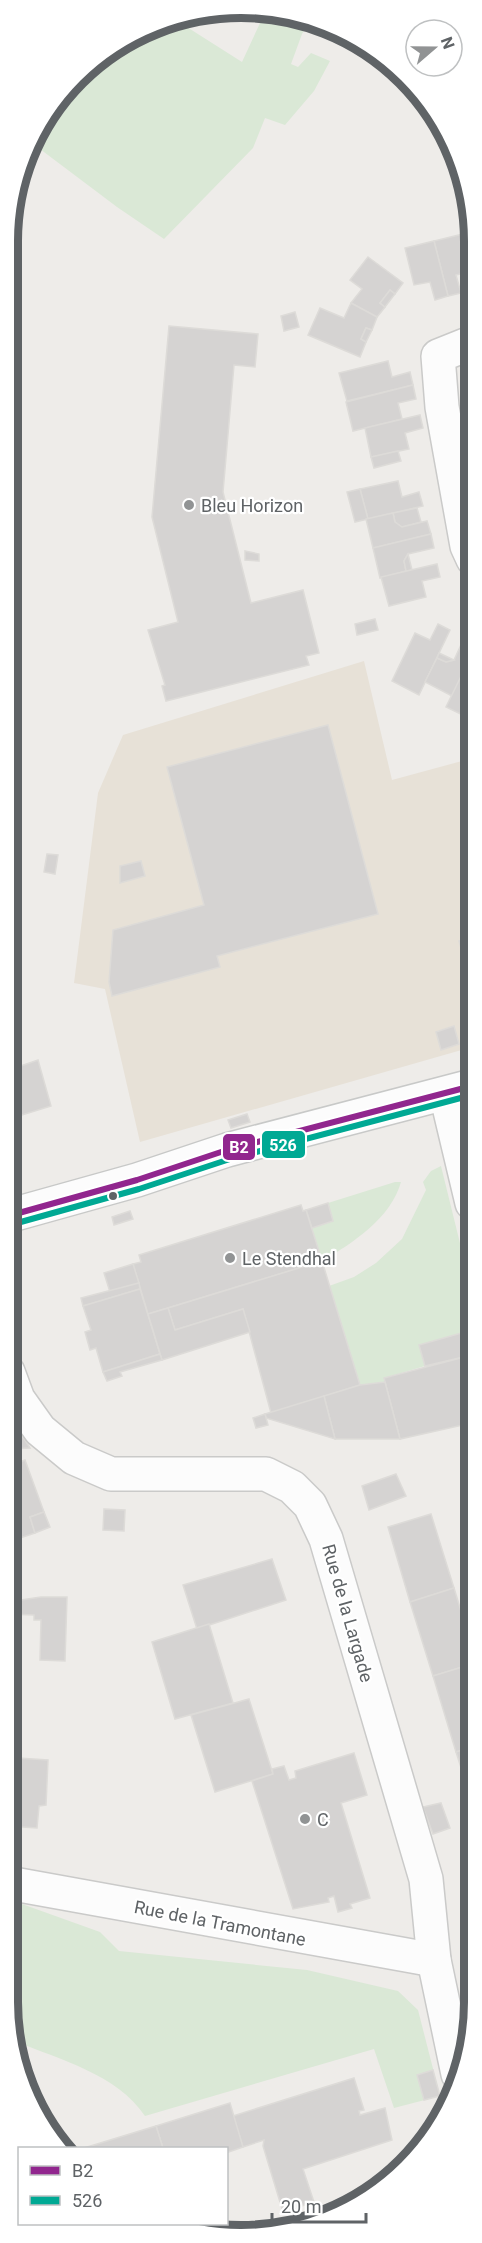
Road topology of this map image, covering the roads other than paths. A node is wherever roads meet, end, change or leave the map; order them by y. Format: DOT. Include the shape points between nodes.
graph roads {
  1 [pos="464,345"];
  2 [pos="464,529"];
  3 [pos="459,1090"];
  4 [pos="464,1133"];
  5 [pos="18,1213"];
  6 [pos="18,1399"];
  7 [pos="18,1885"];
  8 [pos="434,1960"];
  9 [pos="455,2062"];
  1 -- 2 [label="street" via="438,356 442,407"];
  3 -- 4 [label="street"];
  3 -- 5 [label="street" via="227,1150"];
  6 -- 8 [label="street, Rue de la Largade" via="40,1430 74,1458 111,1474 266,1474 292,1487 310,1506 326,1539 426,1879"];
  7 -- 8 [label="street, Rue de la Tramontane"];
  8 -- 9 [label="street, Rue de la Largade"];
}
